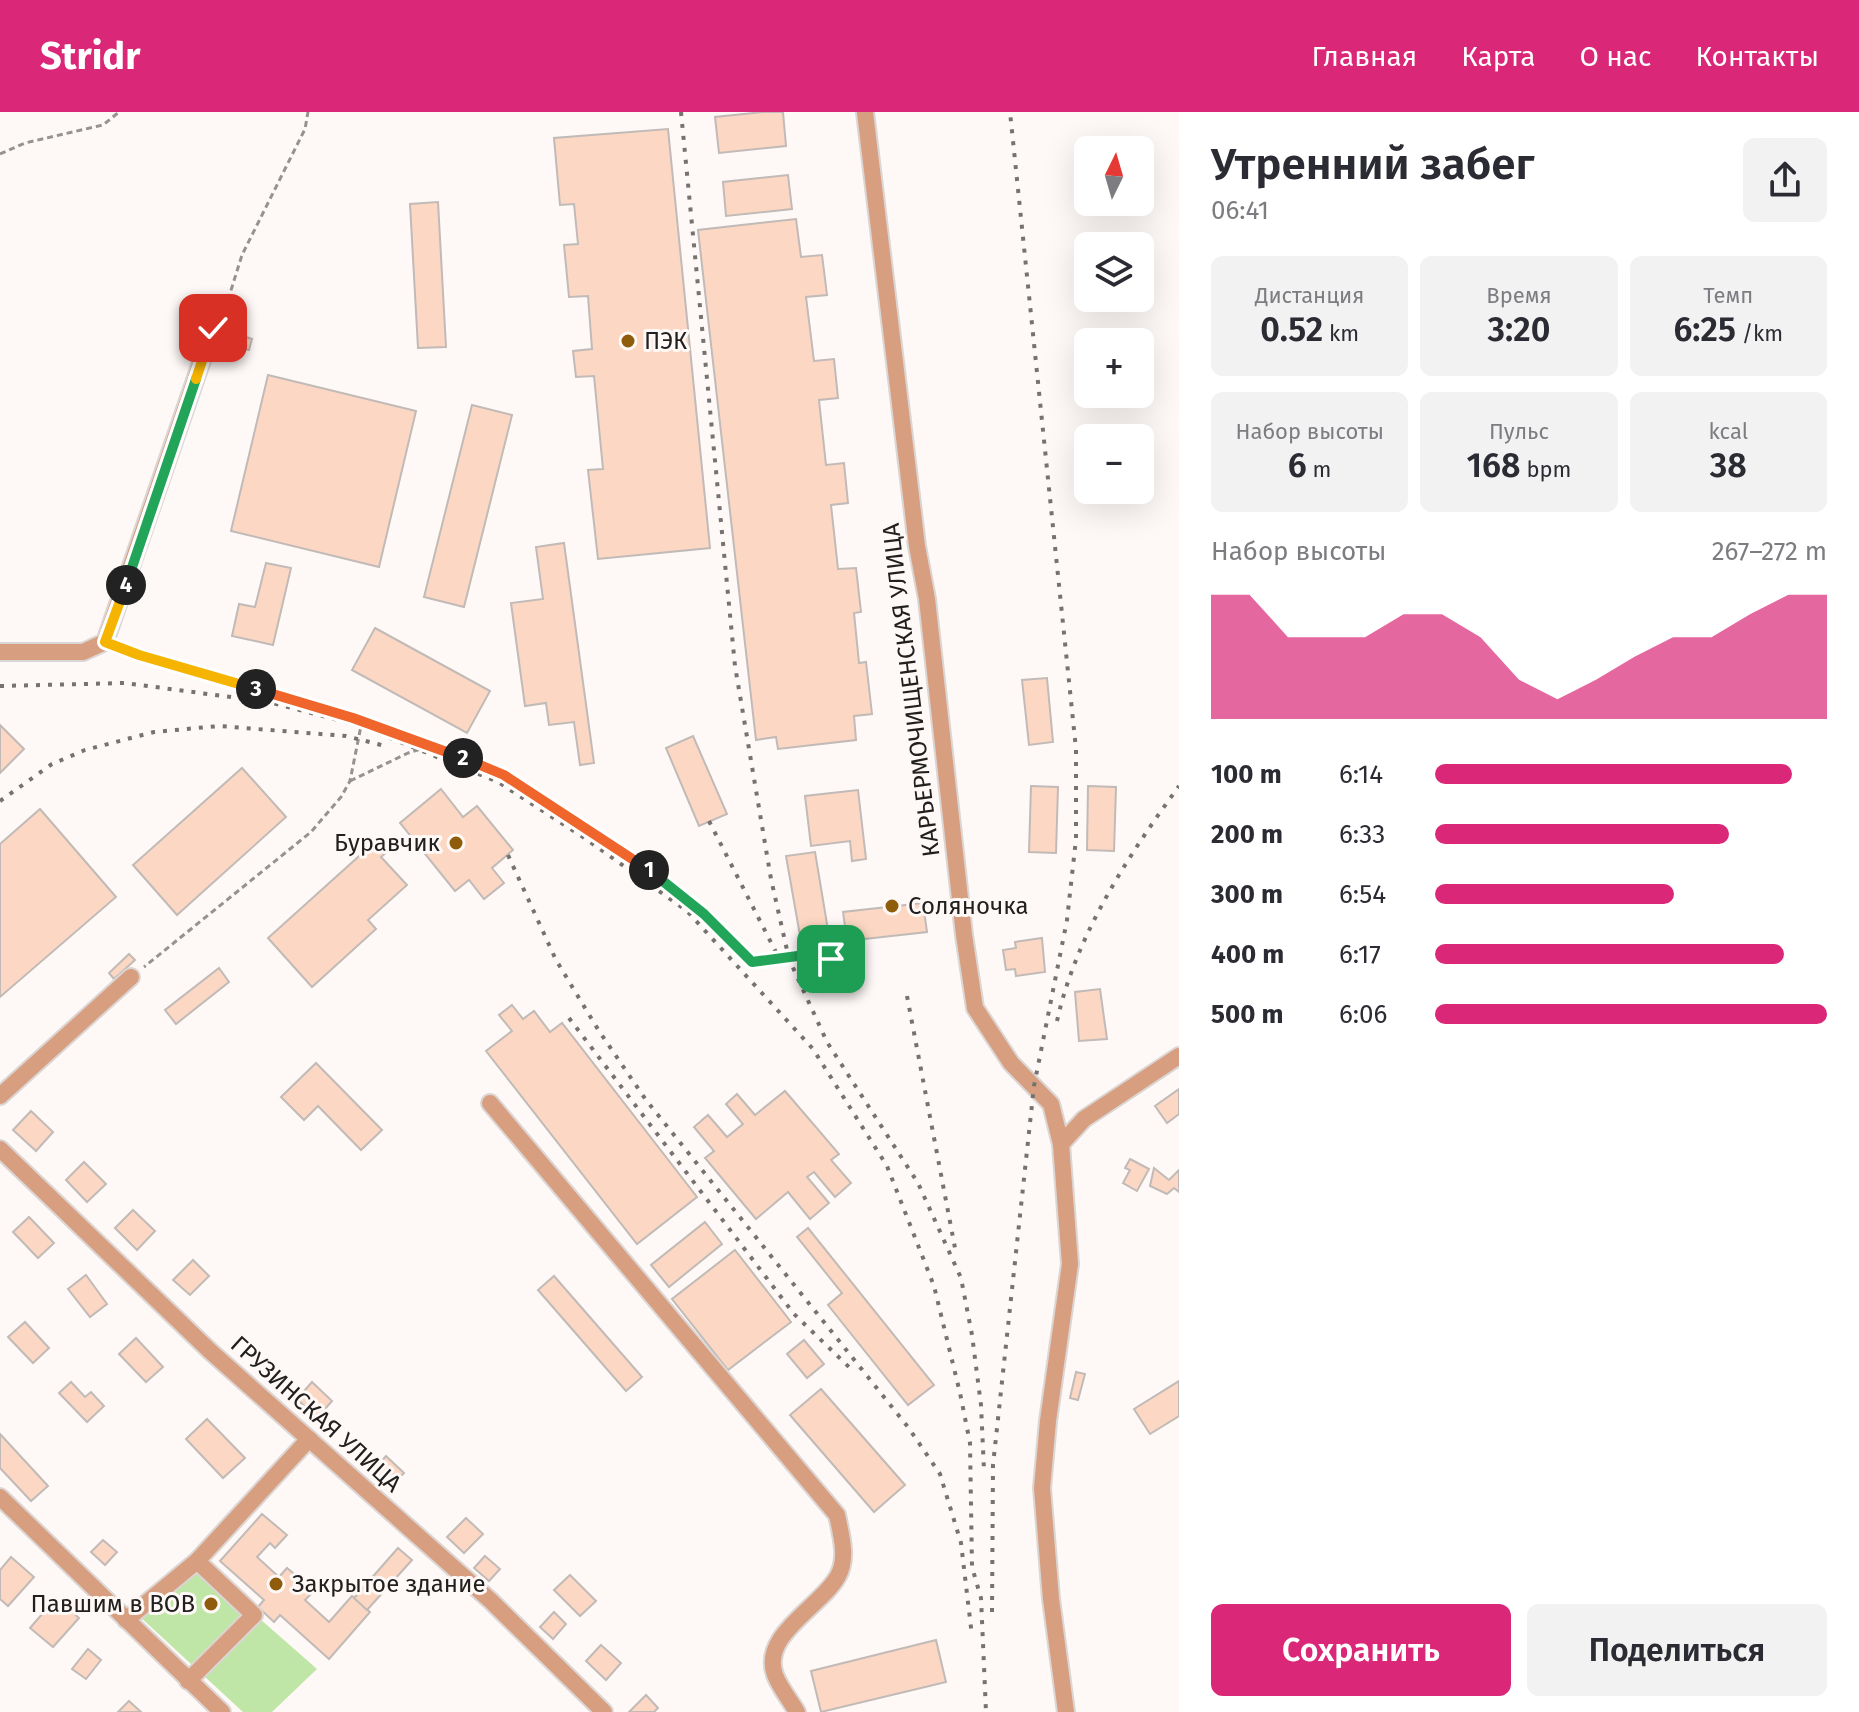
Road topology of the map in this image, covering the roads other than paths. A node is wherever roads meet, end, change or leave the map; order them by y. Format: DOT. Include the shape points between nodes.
graph roads {
  1 [pos="865,112"];
  2 [pos="217,325"];
  3 [pos="0,652"];
  4 [pos="131,977"];
  5 [pos="1179,1056"];
  6 [pos="0,1096"];
  7 [pos="490,1103"];
  8 [pos="1061,1144"];
  9 [pos="0,1149"];
  10 [pos="309,1439"];
  11 [pos="0,1497"];
  12 [pos="197,1561"];
  13 [pos="126,1620"];
  14 [pos="188,1681"];
  15 [pos="222,1712"];
  16 [pos="604,1712"];
  17 [pos="797,1712"];
  18 [pos="1066,1712"];
  1 -- 8 [label="street, КАРЬЕРМОЧИЩЕНСКАЯ УЛИЦА" via="975,1008 1011,1063 1051,1104"];
  2 -- 3 [label="street" via="105,642 83,652"];
  4 -- 6 [label="street"];
  5 -- 8 [label="street" via="1084,1119"];
  7 -- 17 [label="street" via="837,1515 843,1547 840,1574 818,1603 788,1627 775,1653 773,1672"];
  8 -- 18 [label="street, КАРЬЕРМОЧИЩЕНСКАЯ УЛИЦА" via="1070,1264 1042,1488"];
  9 -- 10 [label="street, ГРУЗИНСКАЯ УЛИЦА"];
  10 -- 12 [label="street"];
  10 -- 16 [label="street, ГРУЗИНСКАЯ УЛИЦА" via="491,1601"];
  11 -- 13 [label="street"];
  12 -- 13 [label="street"];
  12 -- 14 [label="street" via="254,1615"];
  13 -- 14 [label="street"];
  14 -- 15 [label="street"];
}
